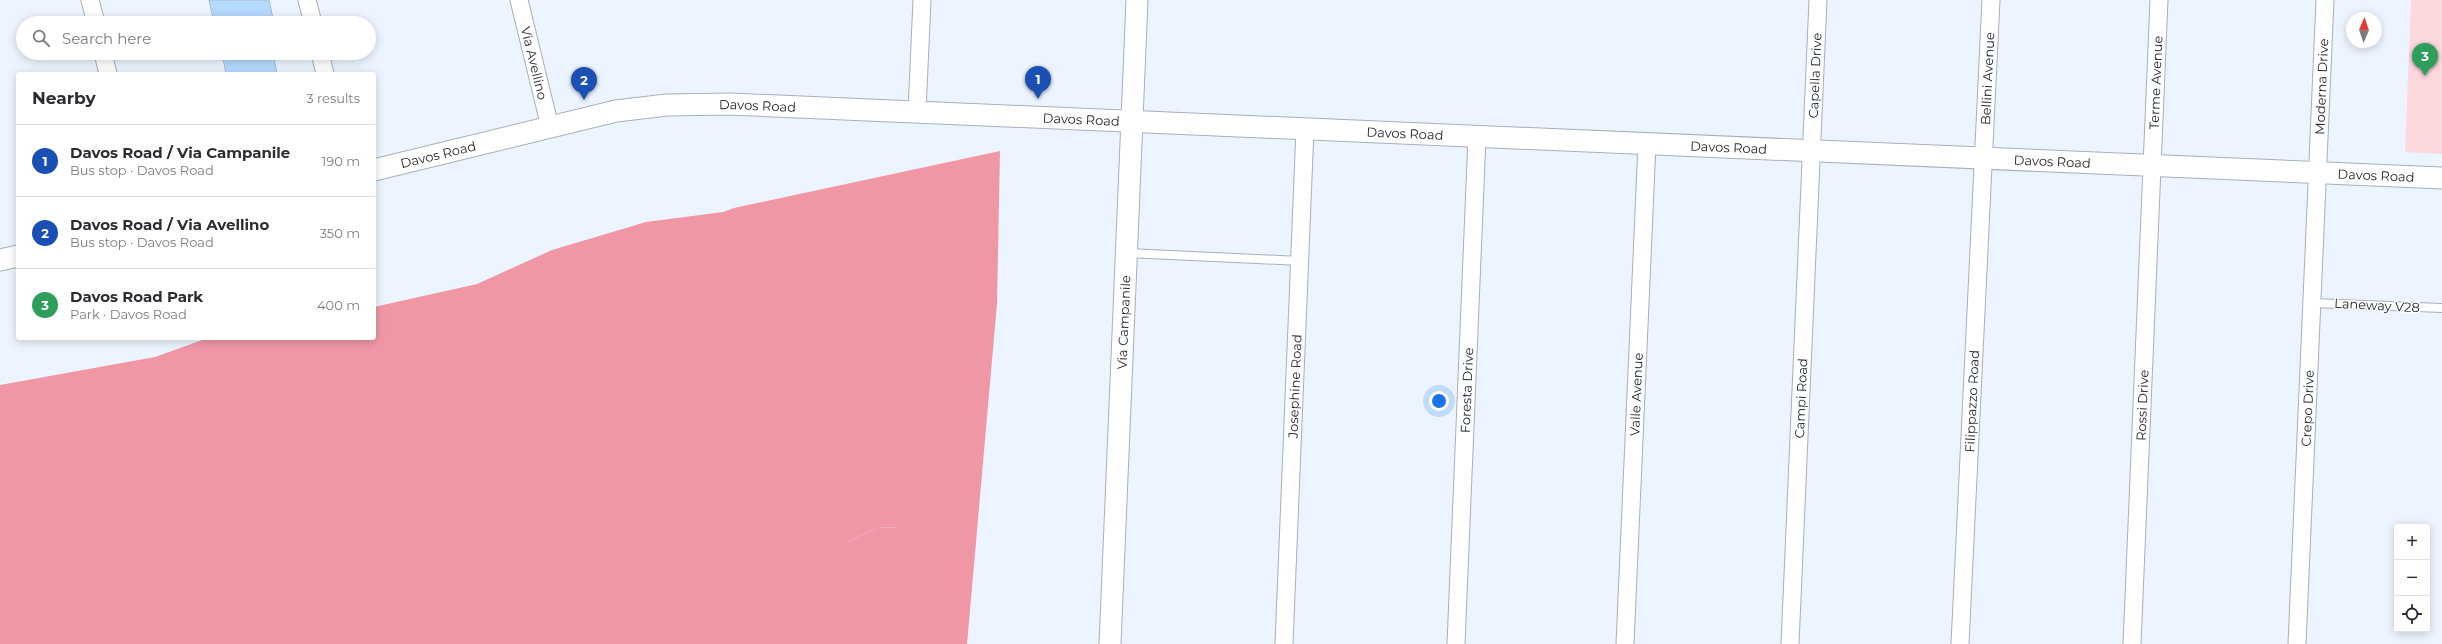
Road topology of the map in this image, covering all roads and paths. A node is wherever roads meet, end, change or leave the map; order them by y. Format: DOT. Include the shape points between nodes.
graph roads {
  1 [pos="90,0"];
  2 [pos="307,0"];
  3 [pos="519,0"];
  4 [pos="922,0"];
  5 [pos="1138,0"];
  6 [pos="1818,0"];
  7 [pos="1991,0"];
  8 [pos="2159,0"];
  9 [pos="2325,0"];
  10 [pos="94,16"];
  11 [pos="310,16"];
  12 [pos="105,60"];
  13 [pos="322,60"];
  14 [pos="108,72"];
  15 [pos="325,72"];
  16 [pos="917,112"];
  17 [pos="1132,122"];
  18 [pos="550,127"];
  19 [pos="1305,129"];
  20 [pos="1477,137"];
  21 [pos="1647,144"];
  22 [pos="1811,152"];
  23 [pos="1984,158"];
  24 [pos="2152,166"];
  25 [pos="376,170"];
  26 [pos="2317,173"];
  27 [pos="2442,178"];
  28 [pos="1126,253"];
  29 [pos="16,256"];
  30 [pos="0,260"];
  31 [pos="1300,261"];
  32 [pos="2312,303"];
  33 [pos="2442,308"];
  34 [pos="1110,644"];
  35 [pos="1284,644"];
  36 [pos="1456,644"];
  37 [pos="1625,644"];
  38 [pos="1790,644"];
  39 [pos="1960,644"];
  40 [pos="2132,644"];
  41 [pos="2297,644"];
  1 -- 10 [label="street"];
  2 -- 11 [label="street"];
  3 -- 18 [label="street, Via Avellino"];
  4 -- 16 [label="street"];
  5 -- 17 [label="street, Via Campanile"];
  6 -- 22 [label="street, Capella Drive"];
  7 -- 23 [label="street, Bellini Avenue"];
  8 -- 24 [label="street, Terme Avenue"];
  9 -- 26 [label="street, Moderna Drive"];
  12 -- 14 [label="street"];
  13 -- 15 [label="street"];
  16 -- 17 [label="street, Davos Road"];
  16 -- 18 [label="street, Davos Road" via="730,104 667,106 616,111"];
  17 -- 19 [label="street, Davos Road"];
  17 -- 28 [label="street, Via Campanile"];
  18 -- 25 [label="street, Davos Road"];
  19 -- 20 [label="street, Davos Road"];
  19 -- 31 [label="street, Josephine Road"];
  20 -- 21 [label="street, Davos Road"];
  20 -- 36 [label="street, Foresta Drive"];
  21 -- 22 [label="street, Davos Road"];
  21 -- 37 [label="street, Valle Avenue"];
  22 -- 23 [label="street, Davos Road"];
  22 -- 38 [label="street, Campi Road"];
  23 -- 24 [label="street, Davos Road"];
  23 -- 39 [label="street, Filippazzo Road"];
  24 -- 26 [label="street, Davos Road"];
  24 -- 40 [label="street, Rossi Drive"];
  26 -- 27 [label="street, Davos Road"];
  26 -- 32 [label="street, Crepo Drive"];
  28 -- 31 [label="lane"];
  28 -- 34 [label="street, Via Campanile"];
  29 -- 30 [label="street"];
  31 -- 35 [label="street, Josephine Road"];
  32 -- 33 [label="lane, Laneway V28"];
  32 -- 41 [label="street, Crepo Drive"];
}
